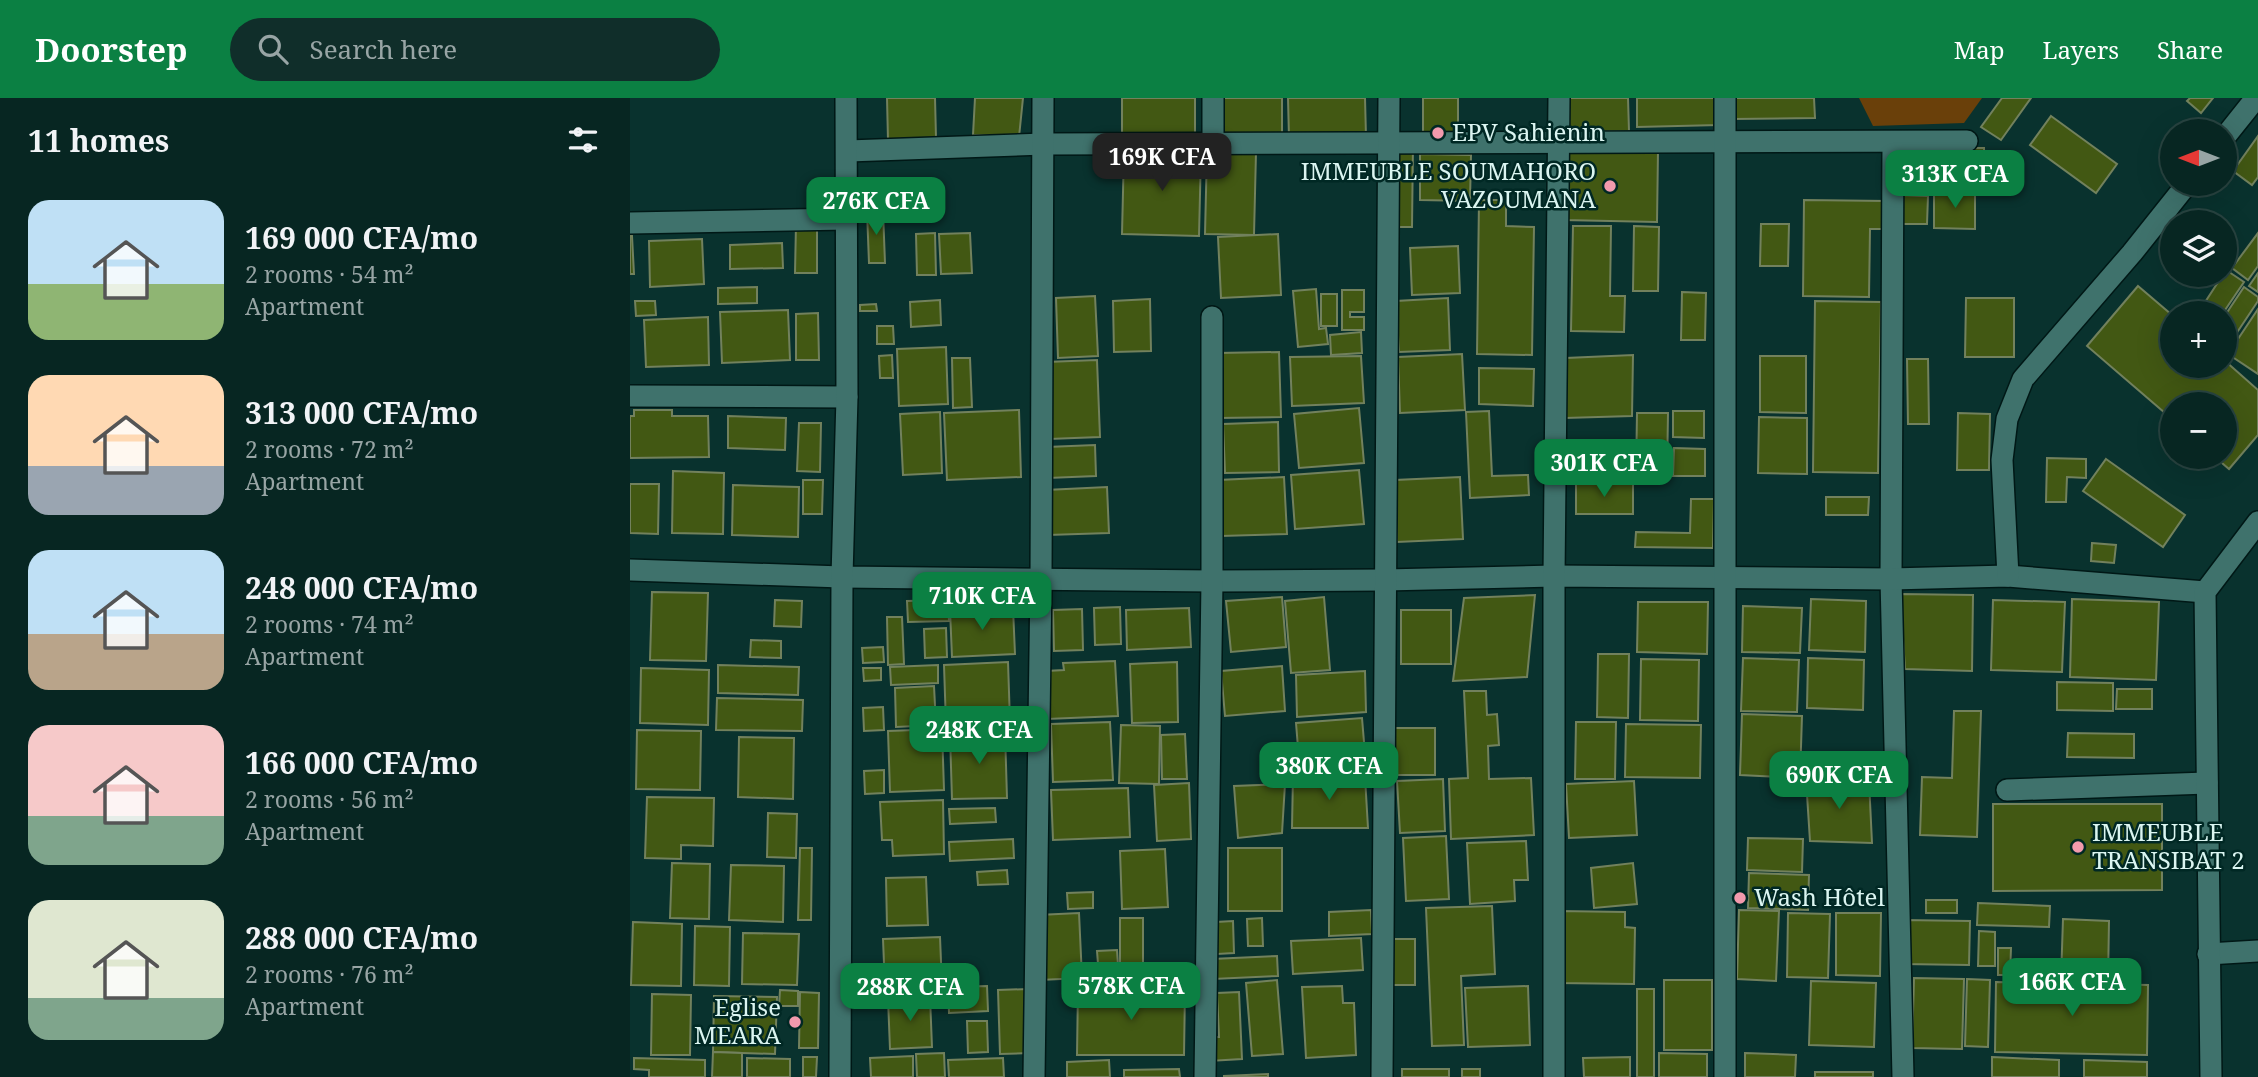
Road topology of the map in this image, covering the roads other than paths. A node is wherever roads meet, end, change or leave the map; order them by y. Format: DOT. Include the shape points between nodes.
graph roads {
  1 [pos="846,98"];
  2 [pos="1043,98"];
  3 [pos="1213,98"];
  4 [pos="1389,98"];
  5 [pos="1559,98"];
  6 [pos="1725,98"];
  7 [pos="2256,98"];
  8 [pos="2237,122"];
  9 [pos="1968,141"];
  10 [pos="1893,142"];
  11 [pos="1213,143"];
  12 [pos="1390,143"];
  13 [pos="1560,143"];
  14 [pos="1725,143"];
  15 [pos="1044,144"];
  16 [pos="848,151"];
  17 [pos="2178,196"];
  18 [pos="847,219"];
  19 [pos="630,223"];
  20 [pos="1212,317"];
  21 [pos="630,396"];
  22 [pos="847,397"];
  23 [pos="2258,522"];
  24 [pos="630,570"];
  25 [pos="1554,576"];
  26 [pos="1724,576"];
  27 [pos="2008,576"];
  28 [pos="842,577"];
  29 [pos="1891,579"];
  30 [pos="1041,580"];
  31 [pos="1385,580"];
  32 [pos="1212,581"];
  33 [pos="2205,592"];
  34 [pos="2207,783"];
  35 [pos="2007,790"];
  36 [pos="2258,951"];
  37 [pos="2208,954"];
  38 [pos="840,1077"];
  39 [pos="1034,1077"];
  40 [pos="1205,1077"];
  41 [pos="1382,1077"];
  42 [pos="1554,1077"];
  43 [pos="1725,1077"];
  44 [pos="1903,1077"];
  45 [pos="2211,1077"];
  1 -- 16 [label="street"];
  2 -- 15 [label="street"];
  3 -- 11 [label="street"];
  4 -- 12 [label="street"];
  5 -- 13 [label="street"];
  6 -- 14 [label="street"];
  7 -- 8 [label="street"];
  9 -- 10 [label="street"];
  10 -- 14 [label="street"];
  10 -- 29 [label="street"];
  11 -- 12 [label="street"];
  11 -- 15 [label="street"];
  12 -- 13 [label="street"];
  12 -- 31 [label="street"];
  13 -- 14 [label="street"];
  13 -- 25 [label="street"];
  14 -- 26 [label="street"];
  15 -- 16 [label="street"];
  15 -- 30 [label="street"];
  16 -- 18 [label="street"];
  17 -- 27 [label="street" via="2022,379 2007,419 2002,460"];
  18 -- 19 [label="street"];
  18 -- 22 [label="street"];
  20 -- 32 [label="street"];
  21 -- 22 [label="street"];
  22 -- 28 [label="street"];
  23 -- 33 [label="street"];
  24 -- 28 [label="street"];
  25 -- 26 [label="street"];
  25 -- 31 [label="street"];
  25 -- 42 [label="street"];
  26 -- 29 [label="street"];
  26 -- 43 [label="street"];
  27 -- 29 [label="street"];
  27 -- 33 [label="street"];
  28 -- 30 [label="street"];
  28 -- 38 [label="street"];
  29 -- 44 [label="street"];
  30 -- 32 [label="street"];
  30 -- 39 [label="street"];
  31 -- 32 [label="street"];
  31 -- 41 [label="street"];
  32 -- 40 [label="street"];
  33 -- 34 [label="street"];
  34 -- 35 [label="street"];
  34 -- 37 [label="street"];
  36 -- 37 [label="street"];
  37 -- 45 [label="street"];
}
